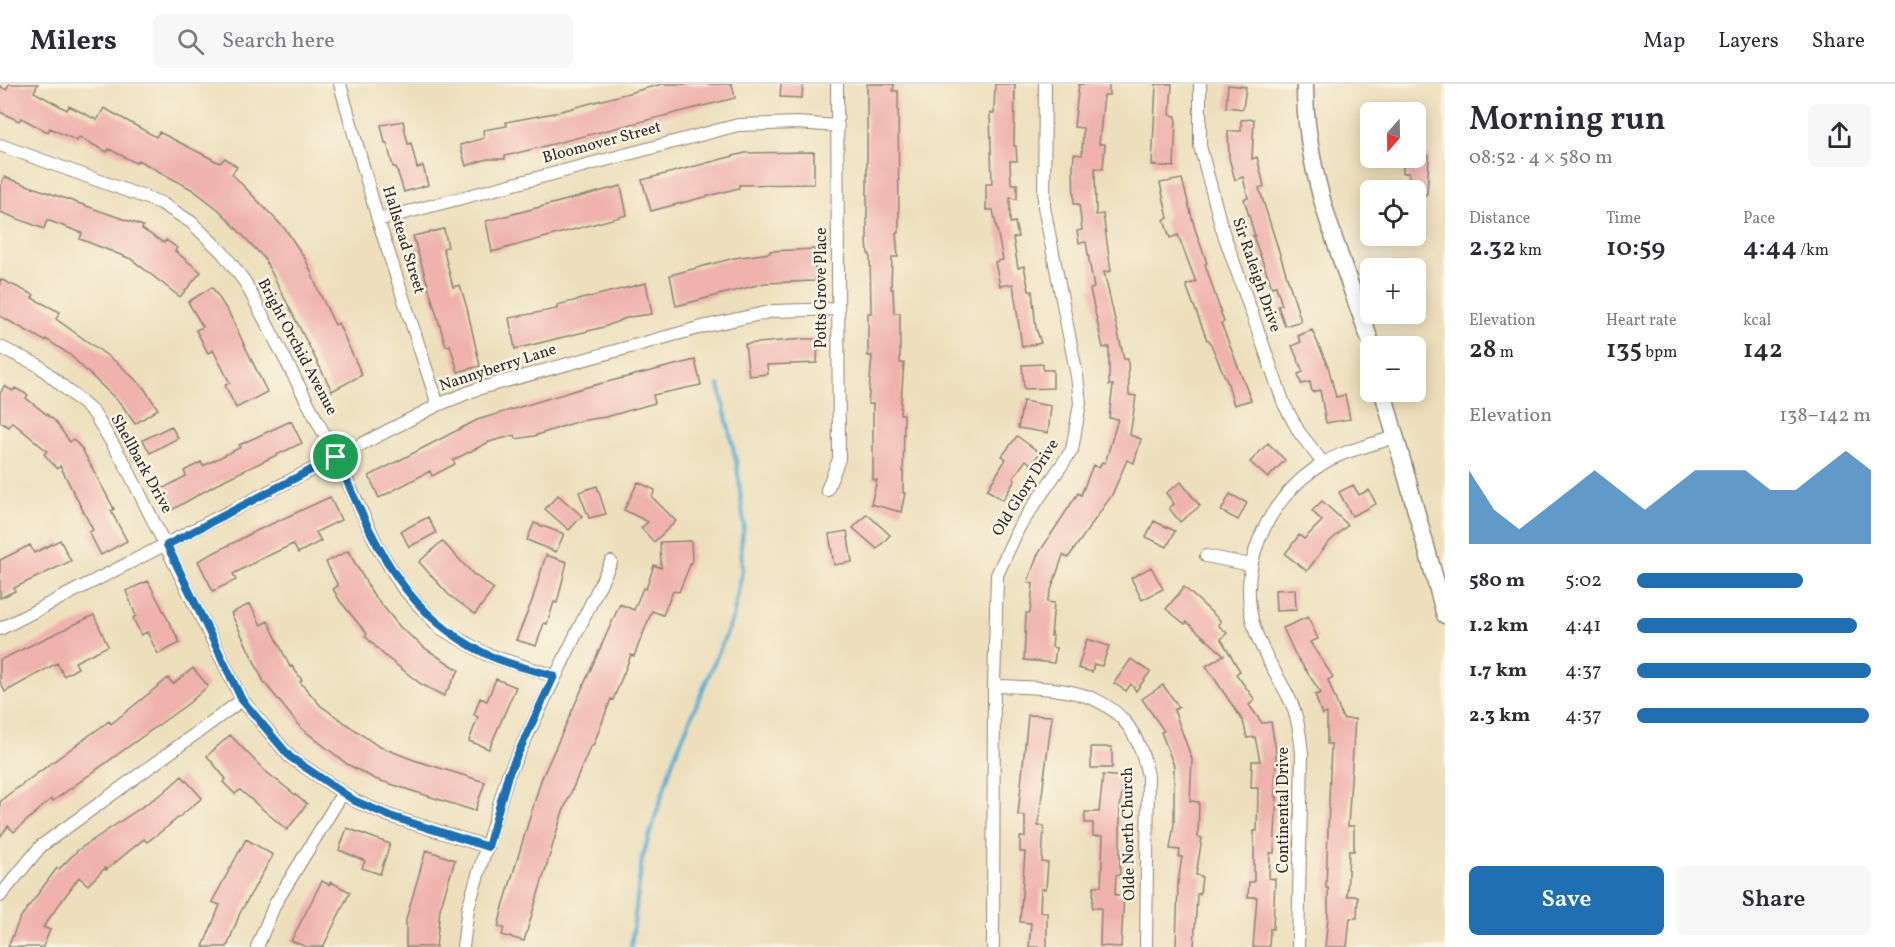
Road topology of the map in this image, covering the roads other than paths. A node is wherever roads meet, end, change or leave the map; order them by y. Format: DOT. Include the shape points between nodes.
graph roads {
  1 [pos="340,84"];
  2 [pos="837,84"];
  3 [pos="1045,84"];
  4 [pos="1200,84"];
  5 [pos="1305,84"];
  6 [pos="838,126"];
  7 [pos="0,145"];
  8 [pos="378,220"];
  9 [pos="838,309"];
  10 [pos="1368,336"];
  11 [pos="0,347"];
  12 [pos="1386,402"];
  13 [pos="438,405"];
  14 [pos="1395,437"];
  15 [pos="336,457"];
  16 [pos="1323,463"];
  17 [pos="827,490"];
  18 [pos="167,545"];
  19 [pos="1206,556"];
  20 [pos="611,562"];
  21 [pos="1251,565"];
  22 [pos="1445,615"];
  23 [pos="0,629"];
  24 [pos="554,676"];
  25 [pos="994,686"];
  26 [pos="242,700"];
  27 [pos="342,794"];
  28 [pos="488,847"];
  29 [pos="0,896"];
  30 [pos="257,947"];
  31 [pos="463,947"];
  32 [pos="993,947"];
  33 [pos="1146,947"];
  34 [pos="1298,947"];
  1 -- 8 [label="street, Hallstead Street"];
  2 -- 6 [label="street, Potts Grove Place"];
  3 -- 25 [label="street, Old Glory Drive" via="1044,207 1080,403 1072,450 1019,527 997,575"];
  4 -- 16 [label="street, Sir Raleigh Drive" via="1200,146 1222,230 1284,404"];
  5 -- 10 [label="street" via="1304,112 1314,171"];
  6 -- 8 [label="street, Bloomover Street" via="738,125"];
  6 -- 9 [label="street, Potts Grove Place"];
  7 -- 15 [label="street, Bright Orchid Avenue" via="161,203 191,222 223,253 245,282"];
  8 -- 13 [label="street, Hallstead Street"];
  9 -- 13 [label="street, Nannyberry Lane" via="774,311 706,326 487,386"];
  9 -- 17 [label="street, Potts Grove Place" via="839,459"];
  11 -- 18 [label="street, Shellbark Drive" via="38,365 93,412"];
  12 -- 14 [label="street"];
  13 -- 15 [label="street, Nannyberry Lane"];
  14 -- 16 [label="street, Continental Drive"];
  14 -- 22 [label="street"];
  15 -- 18 [label="street, Nannyberry Lane"];
  15 -- 24 [label="street, Bright Orchid Avenue" via="396,577 440,628 486,654"];
  16 -- 21 [label="street, Continental Drive" via="1293,486 1270,516"];
  18 -- 23 [label="street, Nannyberry Lane"];
  18 -- 26 [label="street, Shellbark Drive"];
  19 -- 21 [label="street"];
  20 -- 24 [label="street"];
  21 -- 34 [label="street, Continental Drive" via="1249,604 1256,631 1291,702 1300,731"];
  24 -- 28 [label="street" via="508,775"];
  25 -- 32 [label="street, Old Glory Drive"];
  25 -- 33 [label="street, Olde North Church" via="1081,694 1107,706 1129,724 1144,753 1148,777"];
  26 -- 27 [label="street, Shellbark Drive" via="290,757"];
  26 -- 29 [label="street" via="41,846"];
  27 -- 28 [label="street, Shellbark Drive" via="390,816"];
  27 -- 30 [label="street" via="275,904"];
  28 -- 31 [label="street" via="468,908"];
}
